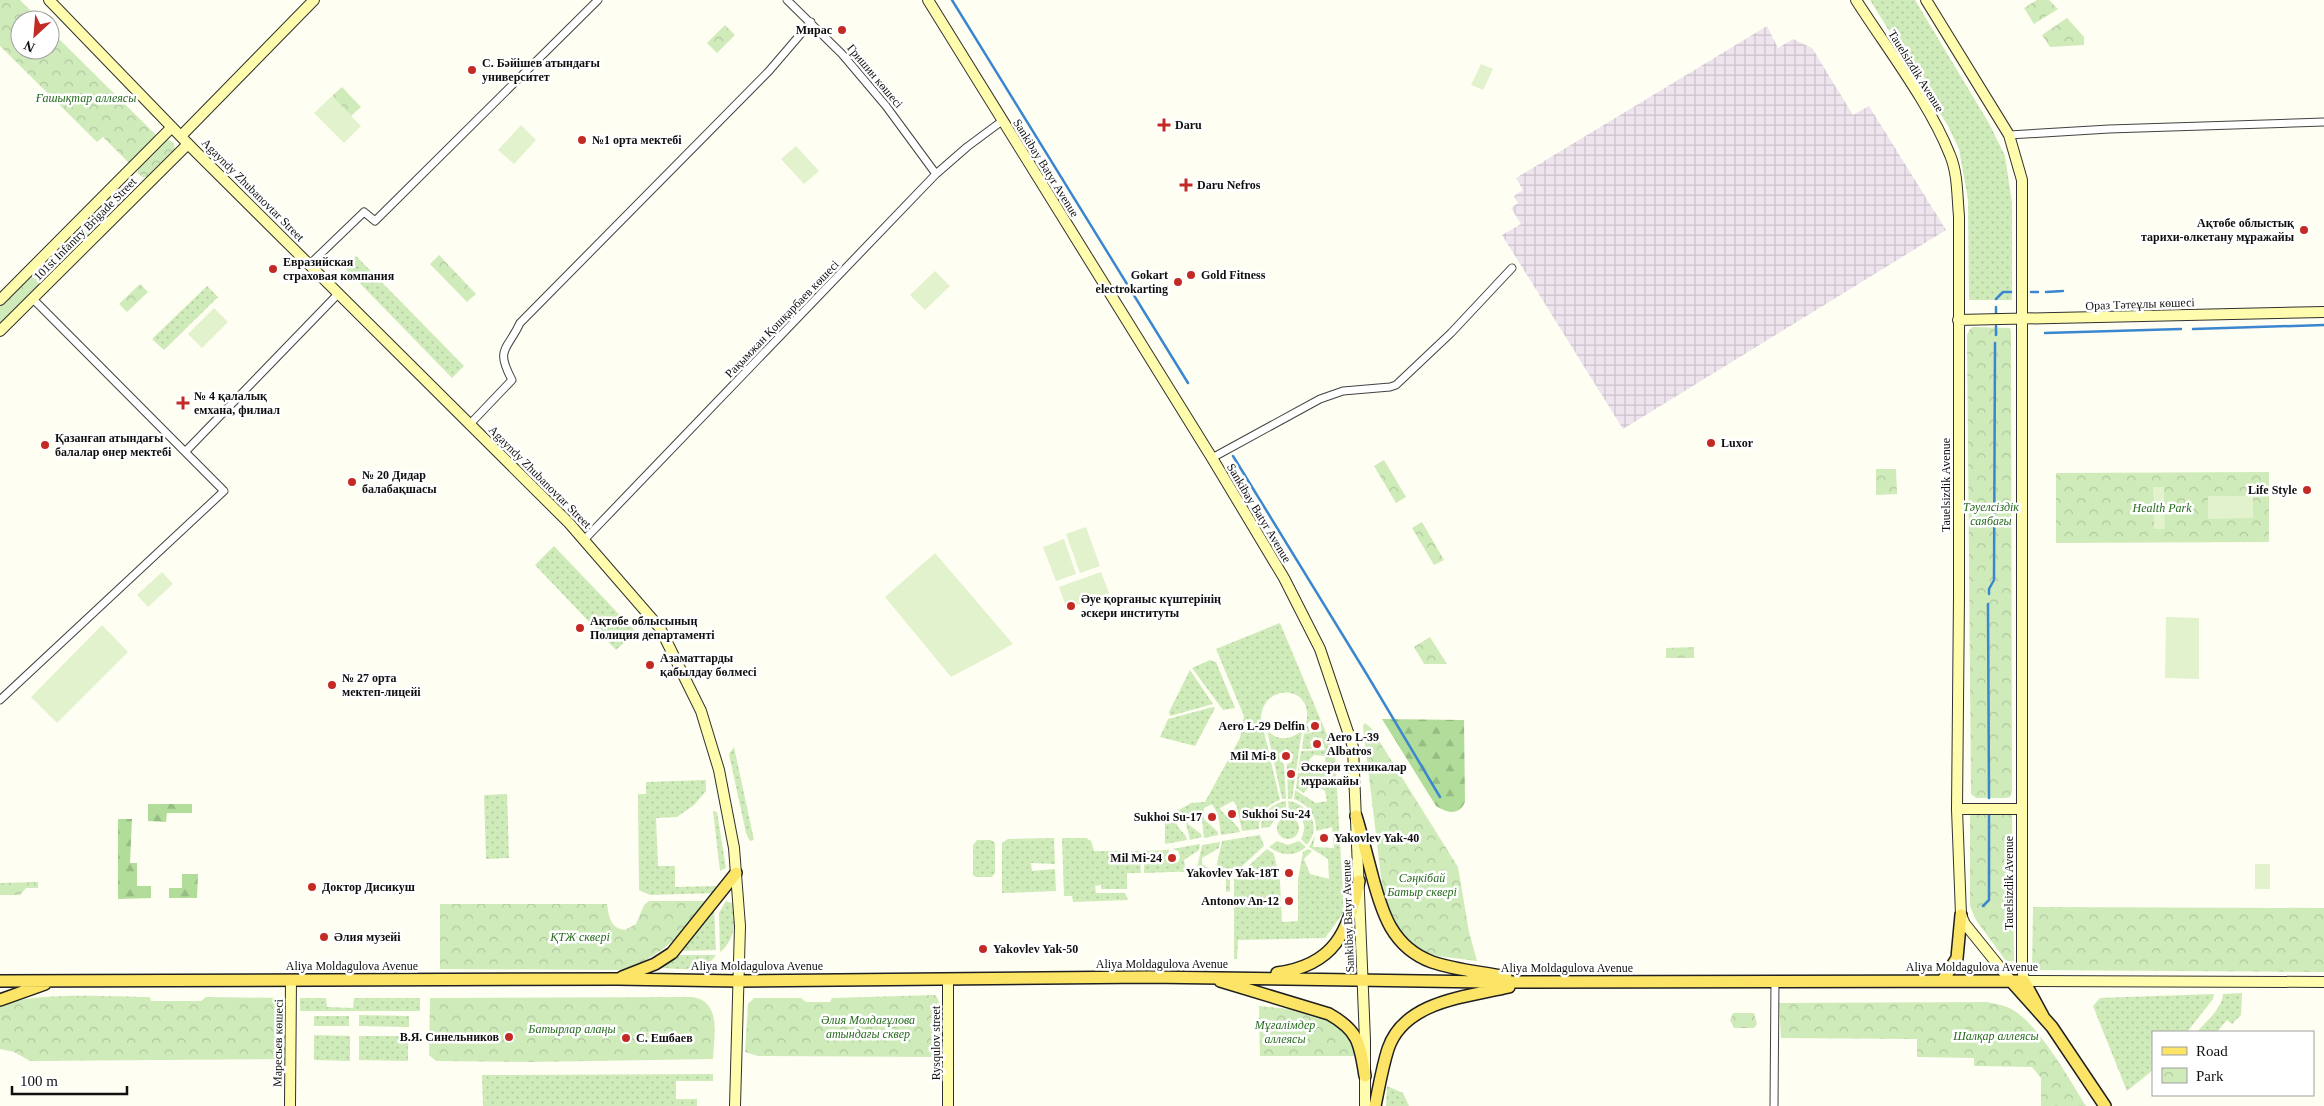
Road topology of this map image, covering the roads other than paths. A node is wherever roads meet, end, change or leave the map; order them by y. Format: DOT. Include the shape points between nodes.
graph roads {
  1 [pos="48,0"];
  2 [pos="314,0"];
  3 [pos="598,0"];
  4 [pos="788,0"];
  5 [pos="928,0"];
  6 [pos="1856,0"];
  7 [pos="1926,0"];
  8 [pos="811,22"];
  9 [pos="1002,121"];
  10 [pos="2324,122"];
  11 [pos="172,127"];
  12 [pos="2010,135"];
  13 [pos="181,136"];
  14 [pos="188,144"];
  15 [pos="936,174"];
  16 [pos="310,264"];
  17 [pos="1512,268"];
  18 [pos="338,292"];
  19 [pos="33,298"];
  20 [pos="0,300"];
  21 [pos="2324,312"];
  22 [pos="1958,320"];
  23 [pos="2021,320"];
  24 [pos="0,331"];
  25 [pos="470,424"];
  26 [pos="186,451"];
  27 [pos="1212,458"];
  28 [pos="585,539"];
  29 [pos="0,700"];
  30 [pos="1957,809"];
  31 [pos="2021,809"];
  32 [pos="1356,816"];
  33 [pos="736,873"];
  34 [pos="1359,881"];
  35 [pos="1961,915"];
  36 [pos="1206,977"];
  37 [pos="1234,978"];
  38 [pos="617,979"];
  39 [pos="291,980"];
  40 [pos="738,980"];
  41 [pos="948,980"];
  42 [pos="1363,980"];
  43 [pos="1775,980"];
  44 [pos="1943,980"];
  45 [pos="2011,980"];
  46 [pos="2024,980"];
  47 [pos="0,981"];
  48 [pos="56,981"];
  49 [pos="1530,982"];
  50 [pos="2324,982"];
  51 [pos="0,1000"];
  52 [pos="2044,1016"];
  53 [pos="1365,1076"];
  54 [pos="290,1106"];
  55 [pos="735,1106"];
  56 [pos="948,1106"];
  57 [pos="1365,1106"];
  58 [pos="1375,1106"];
  59 [pos="1774,1106"];
  60 [pos="2105,1106"];
  1 -- 11 [label="street, Agayndy Zhubanovtar Street"];
  2 -- 13 [label="street"];
  3 -- 16 [label="street" via="376,221 364,212"];
  4 -- 8 [label="street, Гришин көшесі"];
  5 -- 9 [label="street, Sankibay Batyr Avenue"];
  6 -- 22 [label="street, Tauelsizdik Avenue" via="1929,113 1950,155 1959,216"];
  7 -- 12 [label="street, Tauelsizdik Avenue"];
  8 -- 15 [label="street, Гришин көшесі" via="886,106"];
  8 -- 25 [label="street" via="769,71 520,324 504,348 503,360 512,380"];
  9 -- 15 [label="street, Рақымжан Қошқарбаев көшесі"];
  9 -- 27 [label="street, Sankibay Batyr Avenue"];
  10 -- 12 [label="street"];
  11 -- 13 [label="street, Agayndy Zhubanovtar Street"];
  11 -- 20 [label="street, 101st Infantry Brigade Street"];
  12 -- 23 [label="street, Tauelsizdik Avenue" via="2022,180"];
  13 -- 14 [label="street, Agayndy Zhubanovtar Street"];
  14 -- 16 [label="street, Agayndy Zhubanovtar Street"];
  14 -- 19 [label="street, 101st Infantry Brigade Street"];
  15 -- 28 [label="street, Рақымжан Қошқарбаев көшесі"];
  16 -- 18 [label="street, Agayndy Zhubanovtar Street"];
  17 -- 27 [label="street" via="1396,385 1343,391 1320,399"];
  18 -- 25 [label="street, Agayndy Zhubanovtar Street"];
  18 -- 26 [label="street"];
  19 -- 24 [label="street, 101st Infantry Brigade Street"];
  19 -- 26 [label="street"];
  21 -- 23 [label="street, Ораз Тәтеұлы көшесі"];
  22 -- 23 [label="street, Ораз Тәтеұлы көшесі"];
  22 -- 30 [label="street, Tauelsizdik Avenue" via="1960,596"];
  23 -- 31 [label="street, Tauelsizdik Avenue"];
  25 -- 28 [label="street, Agayndy Zhubanovtar Street"];
  26 -- 29 [label="street" via="224,491"];
  27 -- 32 [label="street, Sankibay Batyr Avenue" via="1284,578 1320,648 1353,747"];
  28 -- 33 [label="street, Agayndy Zhubanovtar Street" via="660,628 702,711 719,770"];
  30 -- 31 [label="street"];
  30 -- 35 [label="street, Tauelsizdik Avenue"];
  31 -- 46 [label="street, Tauelsizdik Avenue"];
  32 -- 34 [label="street, Sankibay Batyr Avenue"];
  32 -- 49 [label="main road" via="1382,911 1400,941 1412,952 1433,962"];
  33 -- 38 [label="main road" via="672,953 656,964"];
  33 -- 40 [label="street, Agayndy Zhubanovtar Street" via="740,926"];
  34 -- 37 [label="main road" via="1351,917 1331,950 1304,967"];
  34 -- 42 [label="street, Sankibay Batyr Avenue"];
  35 -- 44 [label="main road" via="1957,958"];
  35 -- 45 [label="street"];
  36 -- 37 [label="main road, Aliya Moldagulova Avenue"];
  36 -- 41 [label="main road, Aliya Moldagulova Avenue"];
  36 -- 53 [label="main road" via="1329,1014 1343,1022 1360,1045"];
  37 -- 42 [label="main road, Aliya Moldagulova Avenue"];
  38 -- 39 [label="main road, Aliya Moldagulova Avenue"];
  38 -- 40 [label="main road, Aliya Moldagulova Avenue"];
  39 -- 48 [label="main road, Aliya Moldagulova Avenue"];
  39 -- 54 [label="street, Маресьев көшесі"];
  40 -- 41 [label="main road, Aliya Moldagulova Avenue"];
  40 -- 55 [label="street, Agayndy Zhubanovtar Street"];
  41 -- 56 [label="street, Rysqulov street"];
  42 -- 49 [label="main road, Aliya Moldagulova Avenue"];
  42 -- 53 [label="street, Sankibay Batyr Avenue"];
  43 -- 44 [label="main road, Aliya Moldagulova Avenue"];
  43 -- 49 [label="main road, Aliya Moldagulova Avenue"];
  43 -- 59 [label="street"];
  44 -- 45 [label="main road, Aliya Moldagulova Avenue"];
  45 -- 46 [label="main road, Aliya Moldagulova Avenue"];
  45 -- 52 [label="main road"];
  46 -- 50 [label="street, Aliya Moldagulova Avenue"];
  46 -- 52 [label="main road"];
  47 -- 48 [label="main road, Aliya Moldagulova Avenue"];
  48 -- 51 [label="main road"];
  49 -- 58 [label="main road" via="1446,1002 1410,1017 1388,1048"];
  52 -- 60 [label="main road"];
  53 -- 57 [label="street, Sankibay Batyr Avenue"];
}
